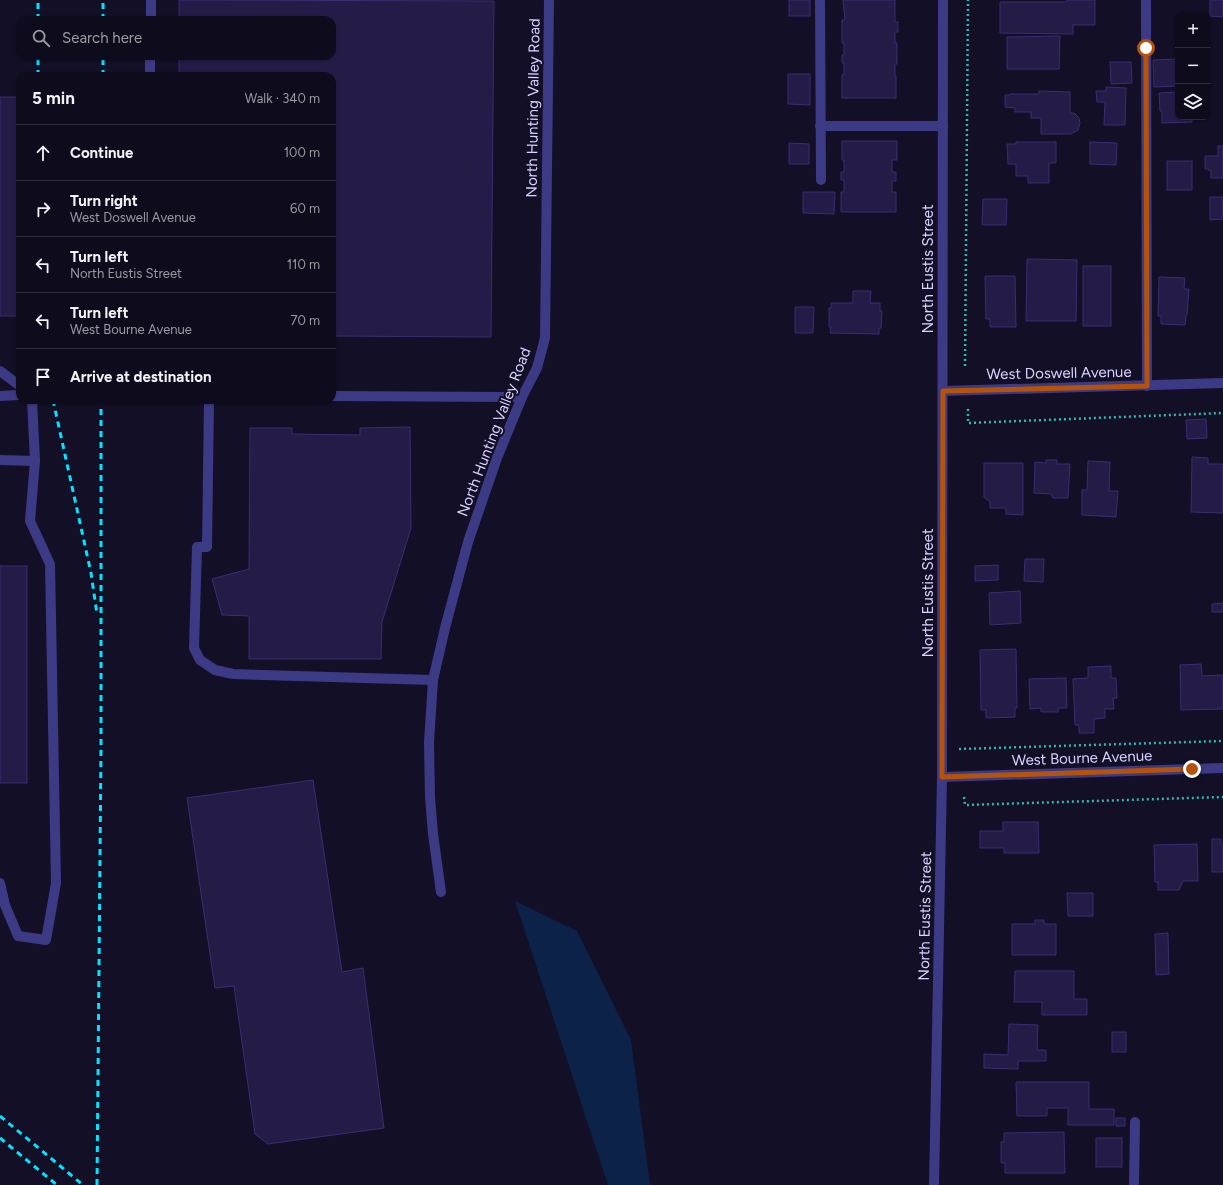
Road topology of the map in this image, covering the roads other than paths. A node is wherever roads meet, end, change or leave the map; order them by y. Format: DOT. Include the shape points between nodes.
graph roads {
  1 [pos="151,0"];
  2 [pos="549,0"];
  3 [pos="820,0"];
  4 [pos="943,0"];
  5 [pos="1146,0"];
  6 [pos="151,16"];
  7 [pos="150,60"];
  8 [pos="150,72"];
  9 [pos="820,126"];
  10 [pos="943,126"];
  11 [pos="821,180"];
  12 [pos="0,371"];
  13 [pos="16,383"];
  14 [pos="1223,383"];
  15 [pos="1147,386"];
  16 [pos="943,391"];
  17 [pos="16,395"];
  18 [pos="0,396"];
  19 [pos="336,396"];
  20 [pos="522,397"];
  21 [pos="32,404"];
  22 [pos="208,404"];
  23 [pos="0,460"];
  24 [pos="34,460"];
  25 [pos="433,680"];
  26 [pos="1223,768"];
  27 [pos="942,777"];
  28 [pos="0,883"];
  29 [pos="441,892"];
  30 [pos="1135,1122"];
  31 [pos="934,1185"];
  32 [pos="1134,1185"];
  1 -- 6 [label="street"];
  2 -- 20 [label="street, North Hunting Valley Road" via="545,338 537,368"];
  3 -- 9 [label="street"];
  4 -- 10 [label="street, North Eustis Street"];
  5 -- 15 [label="street"];
  7 -- 8 [label="street"];
  9 -- 10 [label="street"];
  9 -- 11 [label="street"];
  10 -- 16 [label="street, North Eustis Street"];
  12 -- 13 [label="street"];
  14 -- 15 [label="street, West Doswell Avenue"];
  15 -- 16 [label="street, West Doswell Avenue"];
  16 -- 27 [label="street, North Eustis Street"];
  17 -- 18 [label="street"];
  19 -- 20 [label="street"];
  20 -- 25 [label="street, North Hunting Valley Road" via="497,458 468,542"];
  21 -- 24 [label="street"];
  22 -- 25 [label="street" via="208,547 196,547 194,648 200,660 215,670 233,674"];
  23 -- 24 [label="street"];
  24 -- 28 [label="street" via="30,521 50,564 56,883 46,940 18,936 5,905"];
  25 -- 29 [label="street, North Hunting Valley Road" via="429,742 430,797"];
  26 -- 27 [label="street, West Bourne Avenue"];
  27 -- 31 [label="street, North Eustis Street"];
  30 -- 32 [label="street"];
}
